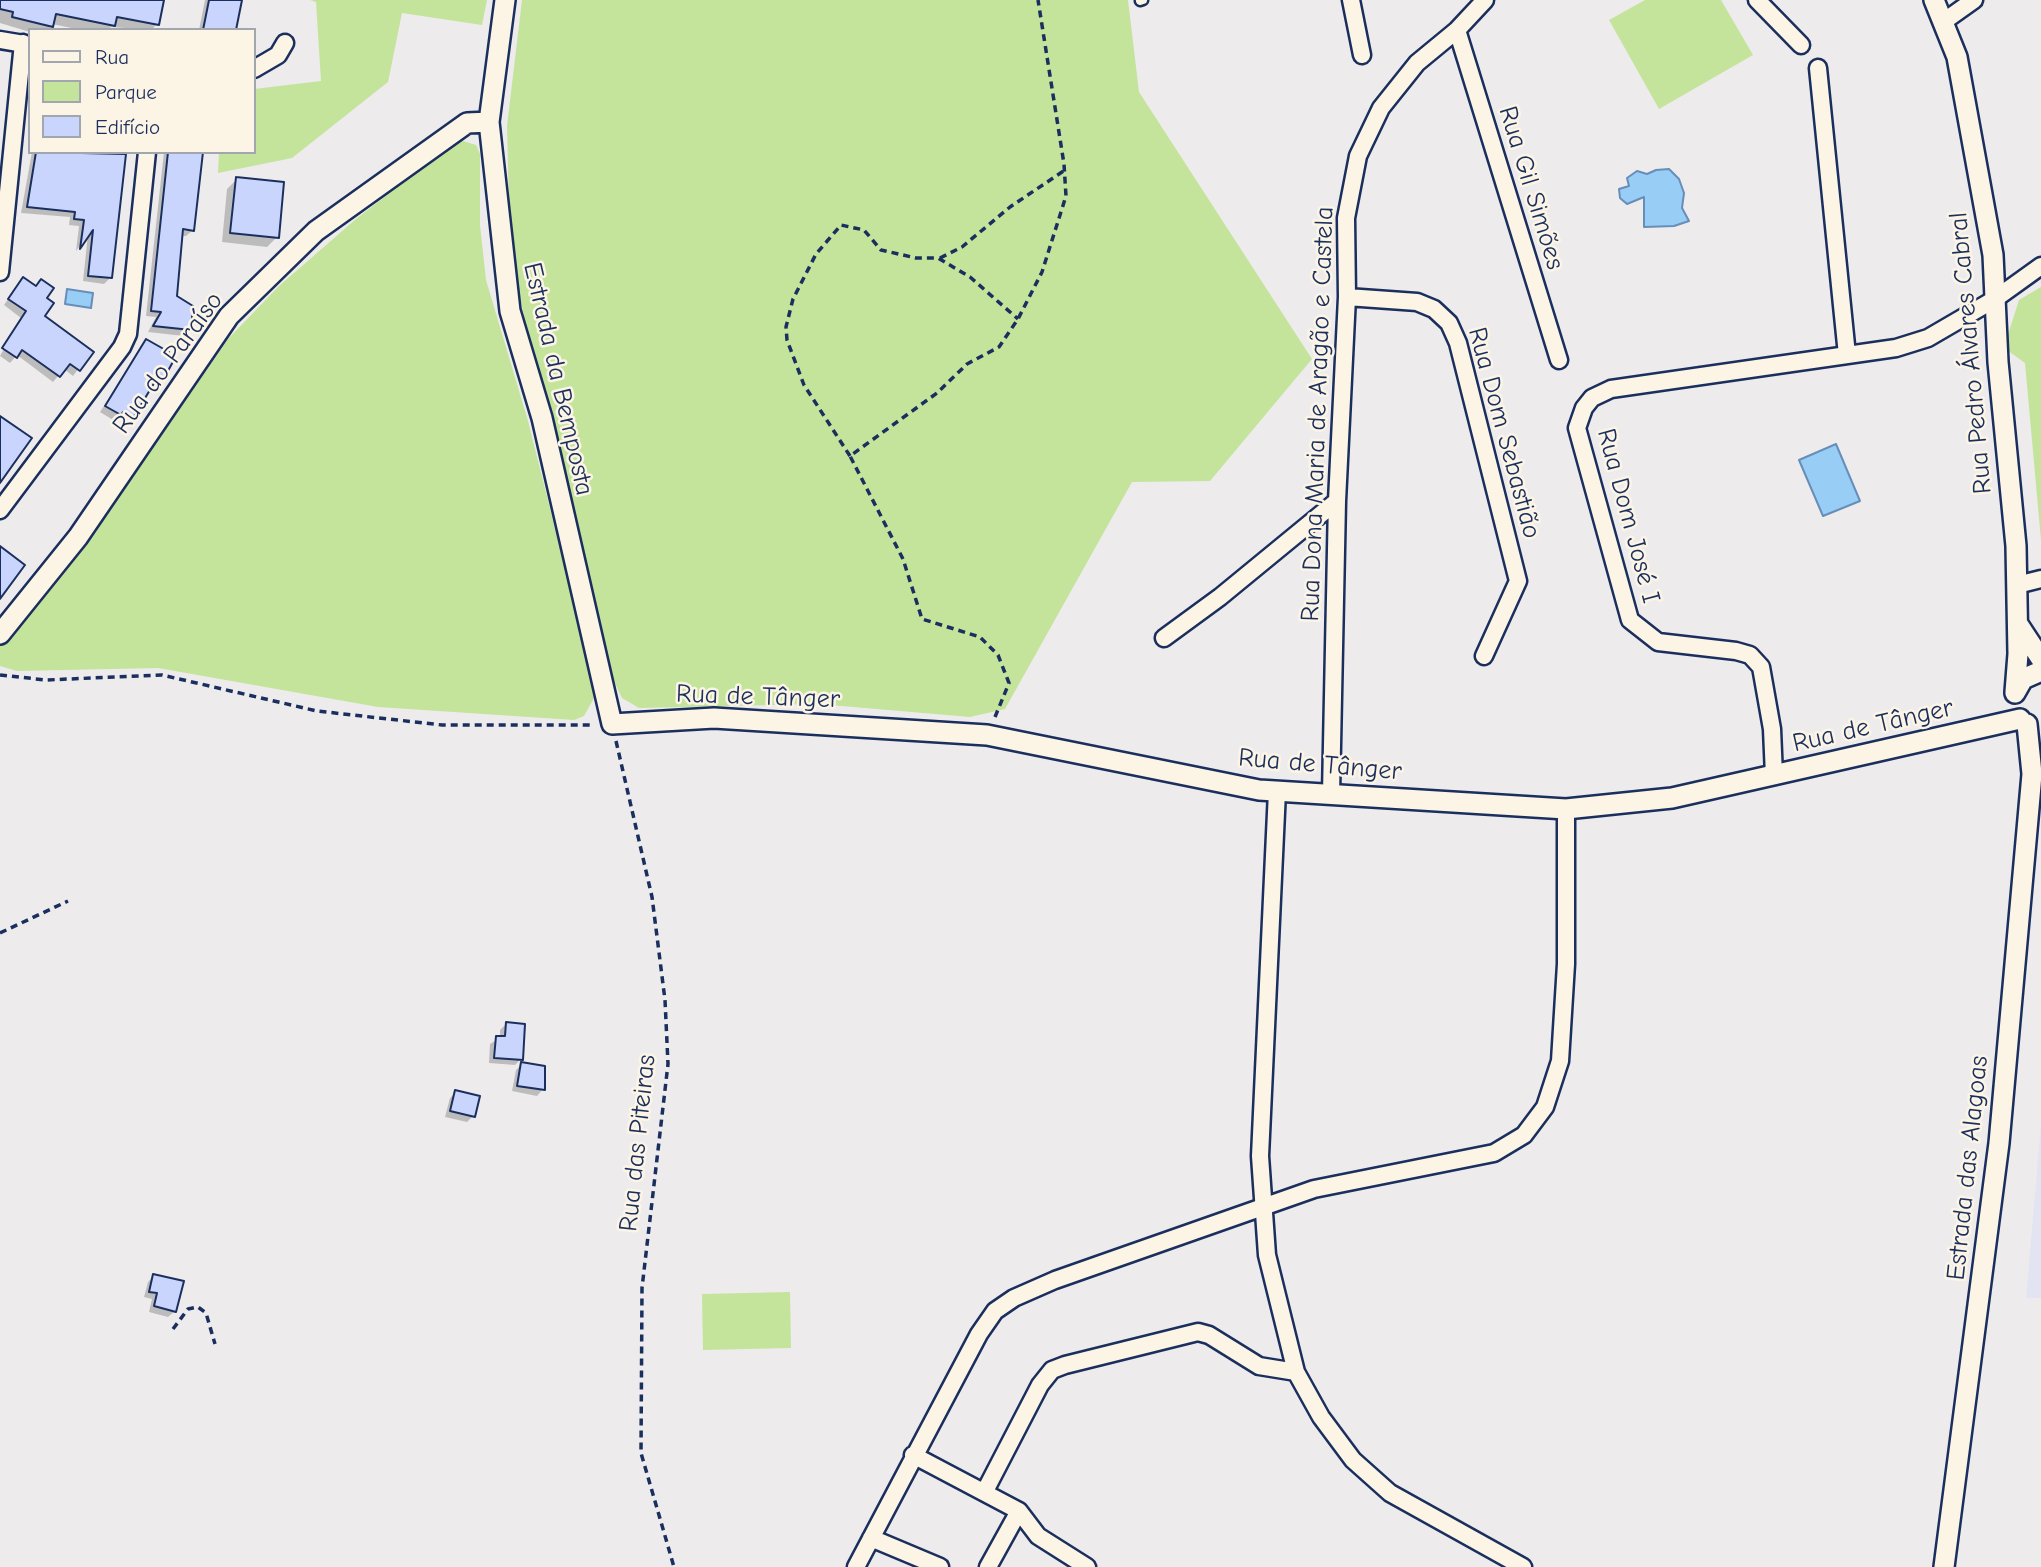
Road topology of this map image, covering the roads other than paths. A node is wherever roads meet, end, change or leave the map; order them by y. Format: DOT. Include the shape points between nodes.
graph roads {
  1 [pos="505,0"];
  2 [pos="1350,0"];
  3 [pos="1485,0"];
  4 [pos="1757,0"];
  5 [pos="1934,0"];
  6 [pos="1974,0"];
  7 [pos="1943,22"];
  8 [pos="1457,30"];
  9 [pos="0,40"];
  10 [pos="285,43"];
  11 [pos="26,44"];
  12 [pos="1801,45"];
  13 [pos="1362,55"];
  14 [pos="256,68"];
  15 [pos="1818,68"];
  16 [pos="489,122"];
  17 [pos="147,154"];
  18 [pos="2041,266"];
  19 [pos="0,272"];
  20 [pos="1347,297"];
  21 [pos="1995,299"];
  22 [pos="1847,355"];
  23 [pos="1559,360"];
  24 [pos="1337,501"];
  25 [pos="0,510"];
  26 [pos="2041,579"];
  27 [pos="2017,585"];
  28 [pos="2017,623"];
  29 [pos="2,626"];
  30 [pos="1164,638"];
  31 [pos="1484,656"];
  32 [pos="2041,659"];
  33 [pos="2041,671"];
  34 [pos="2015,692"];
  35 [pos="2030,723"];
  36 [pos="612,724"];
  37 [pos="2041,754"];
  38 [pos="2032,774"];
  39 [pos="1774,776"];
  40 [pos="1277,791"];
  41 [pos="1331,794"];
  42 [pos="1566,808"];
  43 [pos="1262,1207"];
  44 [pos="1296,1372"];
  45 [pos="913,1455"];
  46 [pos="985,1491"];
  47 [pos="1019,1511"];
  48 [pos="871,1538"];
  49 [pos="856,1567"];
  50 [pos="940,1567"];
  51 [pos="988,1567"];
  52 [pos="1087,1567"];
  53 [pos="1523,1567"];
  54 [pos="1944,1567"];
  1 -- 16 [label="street, Estrada da Bemposta"];
  2 -- 13 [label="street"];
  3 -- 8 [label="street, Rua Dona Maria de Aragão e Castela"];
  4 -- 12 [label="street"];
  5 -- 7 [label="street, Rua Pedro Álvares Cabral"];
  6 -- 7 [label="street"];
  7 -- 21 [label="street, Rua Pedro Álvares Cabral" via="1957,57 1993,255"];
  8 -- 20 [label="street, Rua Dona Maria de Aragão e Castela" via="1417,63 1381,108 1358,156 1346,218"];
  8 -- 23 [label="street, Rua Gil Simões"];
  9 -- 11 [label="street"];
  10 -- 14 [label="street" via="278,55"];
  11 -- 19 [label="street"];
  15 -- 22 [label="street"];
  16 -- 29 [label="street, Rua do Paraíso" via="467,123 316,231 229,316 78,537"];
  16 -- 36 [label="street, Estrada da Bemposta" via="510,311 542,418"];
  17 -- 25 [label="street" via="128,334"];
  18 -- 21 [label="street, Rua Dom José I"];
  20 -- 24 [label="street, Rua Dona Maria de Aragão e Castela"];
  20 -- 31 [label="street, Rua Dom Sebastião" via="1417,302 1434,309 1449,323 1458,343 1518,580"];
  21 -- 22 [label="street, Rua Dom José I" via="1928,338"];
  21 -- 27 [label="street, Rua Pedro Álvares Cabral"];
  22 -- 39 [label="street, Rua Dom José I" via="1611,389 1592,398 1577,428 1630,620 1658,642 1750,655 1761,667 1772,729"];
  24 -- 30 [label="street"];
  24 -- 41 [label="street, Rua Dona Maria de Aragão e Castela"];
  26 -- 27 [label="street"];
  27 -- 28 [label="street, Rua Pedro Álvares Cabral"];
  28 -- 32 [label="street"];
  28 -- 34 [label="street, Rua Pedro Álvares Cabral"];
  33 -- 34 [label="street" via="2023,679"];
  34 -- 35 [label="street" via="2014,701"];
  35 -- 38 [label="street, Estrada das Alagoas"];
  35 -- 39 [label="street, Rua de Tânger"];
  36 -- 40 [label="street, Rua de Tânger" via="714,718 988,735"];
  37 -- 38 [label="street, Estrada das Alagoas"];
  38 -- 54 [label="street, Estrada das Alagoas" via="1999,1143"];
  39 -- 42 [label="street, Rua de Tânger" via="1672,798"];
  40 -- 41 [label="street, Rua de Tânger"];
  40 -- 43 [label="street" via="1260,1156"];
  41 -- 42 [label="street, Rua de Tânger"];
  42 -- 43 [label="street" via="1566,964 1560,1061 1545,1107 1524,1135 1494,1153 1314,1189"];
  43 -- 44 [label="street" via="1273,1281"];
  43 -- 45 [label="street" via="1055,1279 995,1311"];
  44 -- 46 [label="street" via="1259,1366 1198,1332 1065,1365 1052,1370 1040,1385"];
  44 -- 53 [label="street" via="1353,1460 1390,1493"];
  45 -- 46 [label="street"];
  45 -- 48 [label="street"];
  46 -- 47 [label="street"];
  47 -- 51 [label="street"];
  47 -- 52 [label="street" via="1038,1536"];
  48 -- 49 [label="street"];
  48 -- 50 [label="street"];
}
